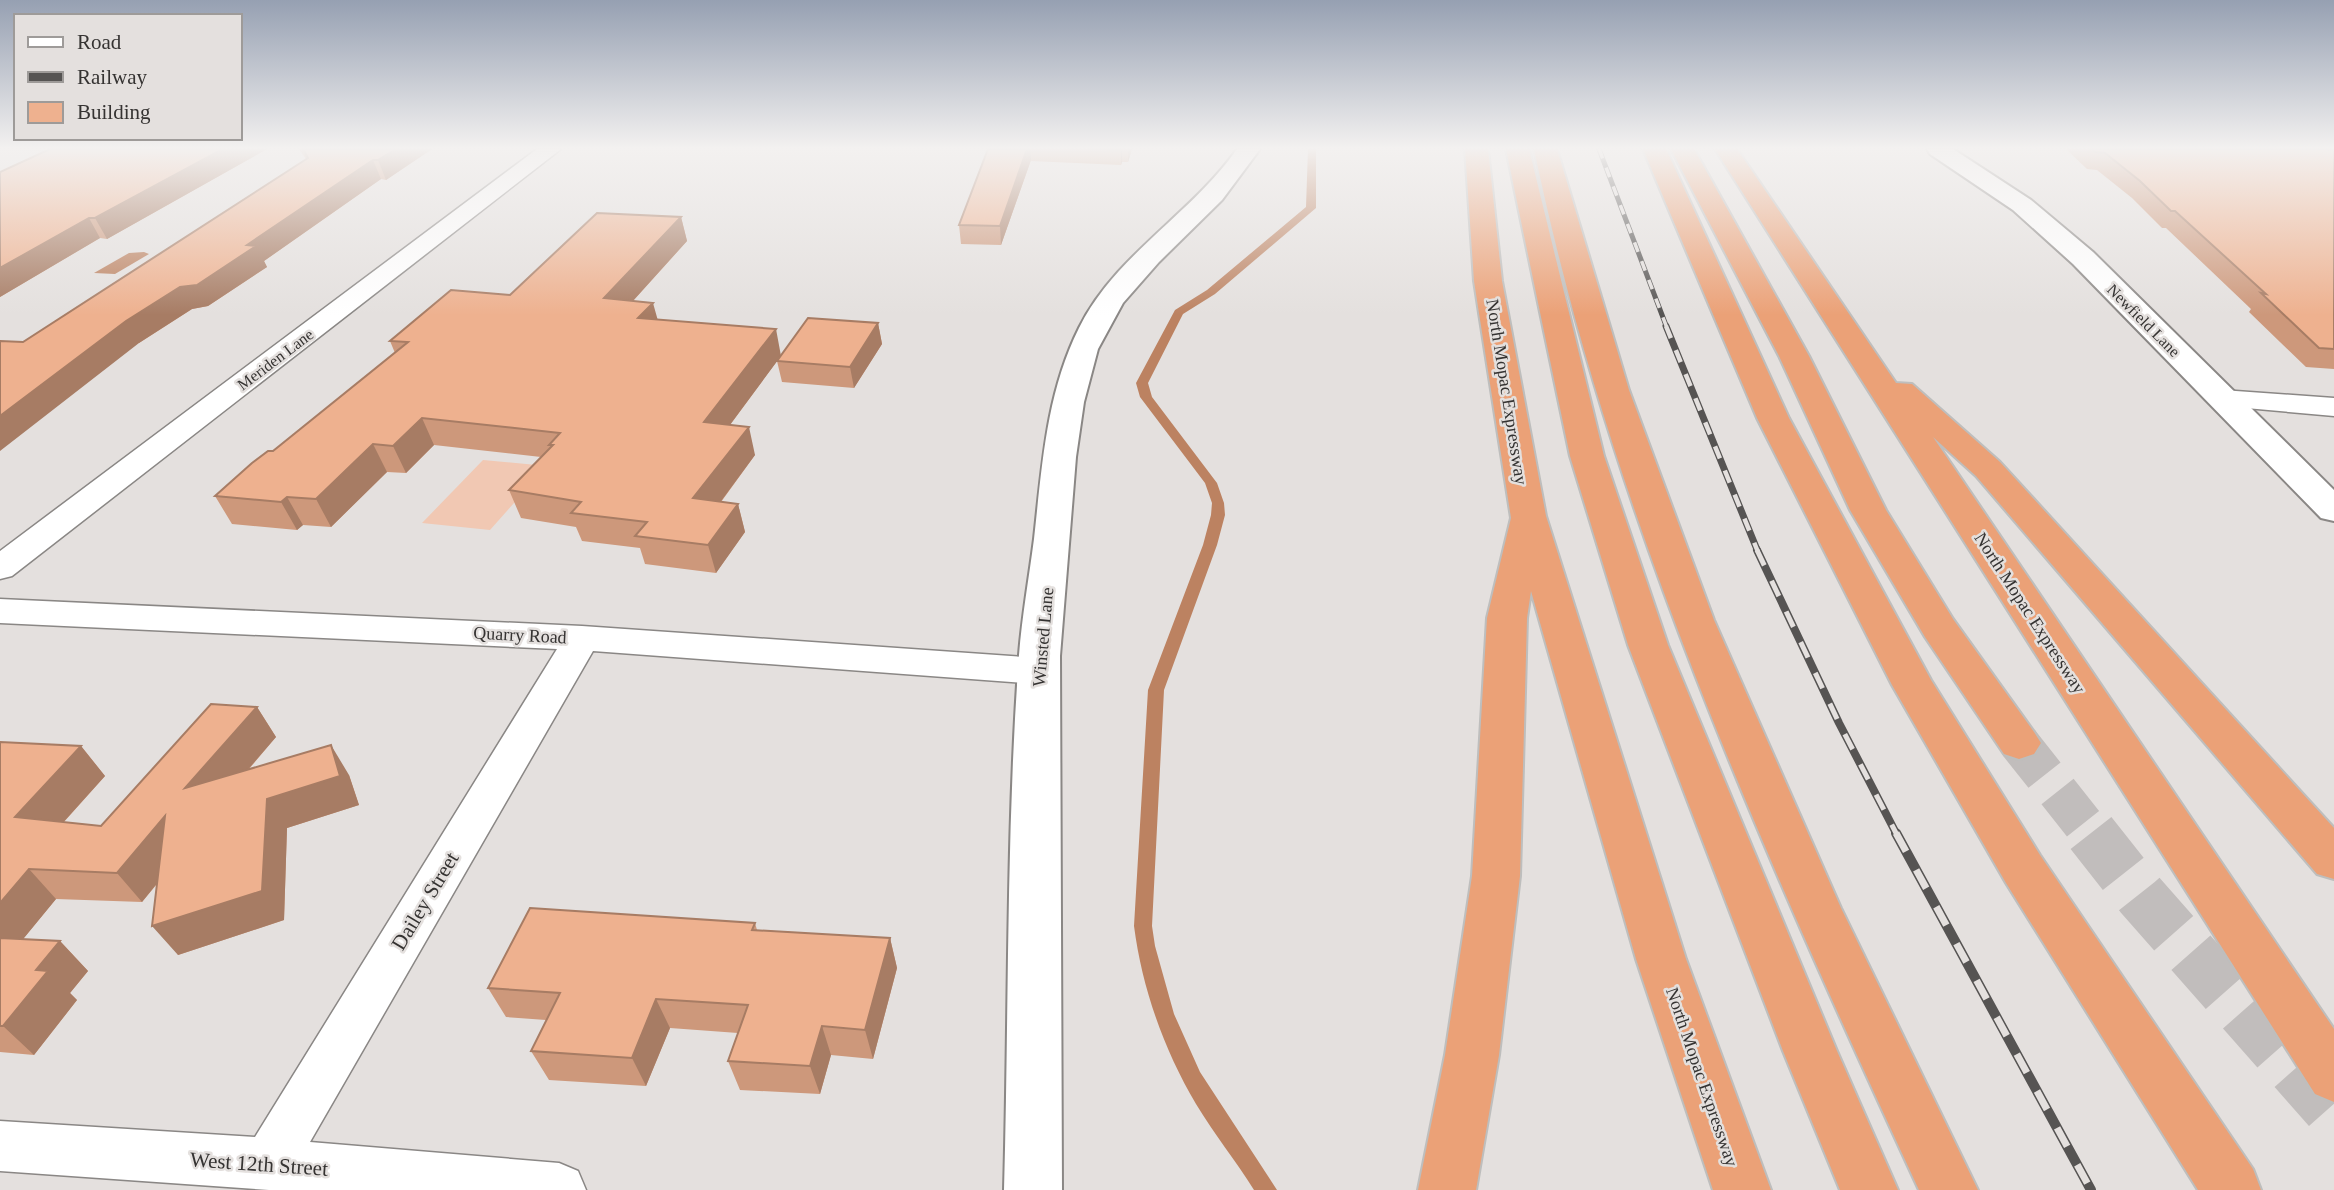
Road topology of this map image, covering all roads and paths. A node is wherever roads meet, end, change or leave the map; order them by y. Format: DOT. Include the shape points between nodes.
graph roads {
  1 [pos="477,205"];
  2 [pos="1202,205"];
  3 [pos="1481,205"];
  4 [pos="1530,205"];
  5 [pos="1561,205"];
  6 [pos="1679,205"];
  7 [pos="1712,205"];
  8 [pos="1763,205"];
  9 [pos="2020,205"];
  10 [pos="1861,354"];
  11 [pos="2222,399"];
  12 [pos="2334,407"];
  13 [pos="2334,510"];
  14 [pos="1528,516"];
  15 [pos="0,568"];
  16 [pos="0,611"];
  17 [pos="582,638"];
  18 [pos="1039,670"];
  19 [pos="2019,743"];
  20 [pos="2334,860"];
  21 [pos="2334,1076"];
  22 [pos="0,1146"];
  23 [pos="268,1164"];
  24 [pos="559,1190"];
  25 [pos="1032,1190"];
  26 [pos="1447,1190"];
  27 [pos="1742,1190"];
  28 [pos="1869,1190"];
  29 [pos="1950,1190"];
  30 [pos="2232,1190"];
  1 -- 15 [label="street, Meriden Lane"];
  2 -- 18 [label="main road, Winsted Lane" via="1129,278 1096,322 1075,369 1063,424"];
  3 -- 14 [label="highway, North Mopac Expressway" via="1488,281"];
  4 -- 28 [label="highway" via="1587,456 1648,645"];
  5 -- 29 [label="highway" via="1624,424 1686,597 1767,802"];
  6 -- 30 [label="highway" via="1773,418 1913,685 2023,869"];
  7 -- 19 [label="highway" via="1794,356 1868,510 1939,628"];
  8 -- 10 [label="highway, North Mopac Expressway"];
  9 -- 11 [label="main road, Newfield Lane" via="2083,258"];
  10 -- 20 [label="highway" via="1988,469"];
  10 -- 21 [label="highway, North Mopac Expressway"];
  11 -- 12 [label="street"];
  11 -- 13 [label="main road, Newfield Lane"];
  14 -- 26 [label="highway" via="1507,618 1496,876 1472,1055"];
  14 -- 27 [label="highway, North Mopac Expressway" via="1661,959"];
  16 -- 17 [label="street, Quarry Road"];
  17 -- 18 [label="street, Quarry Road"];
  17 -- 23 [label="street, Dailey Street"];
  18 -- 25 [label="main road, Winsted Lane"];
  22 -- 23 [label="street, West 12th Street"];
  23 -- 24 [label="street, West 12th Street"];
}
